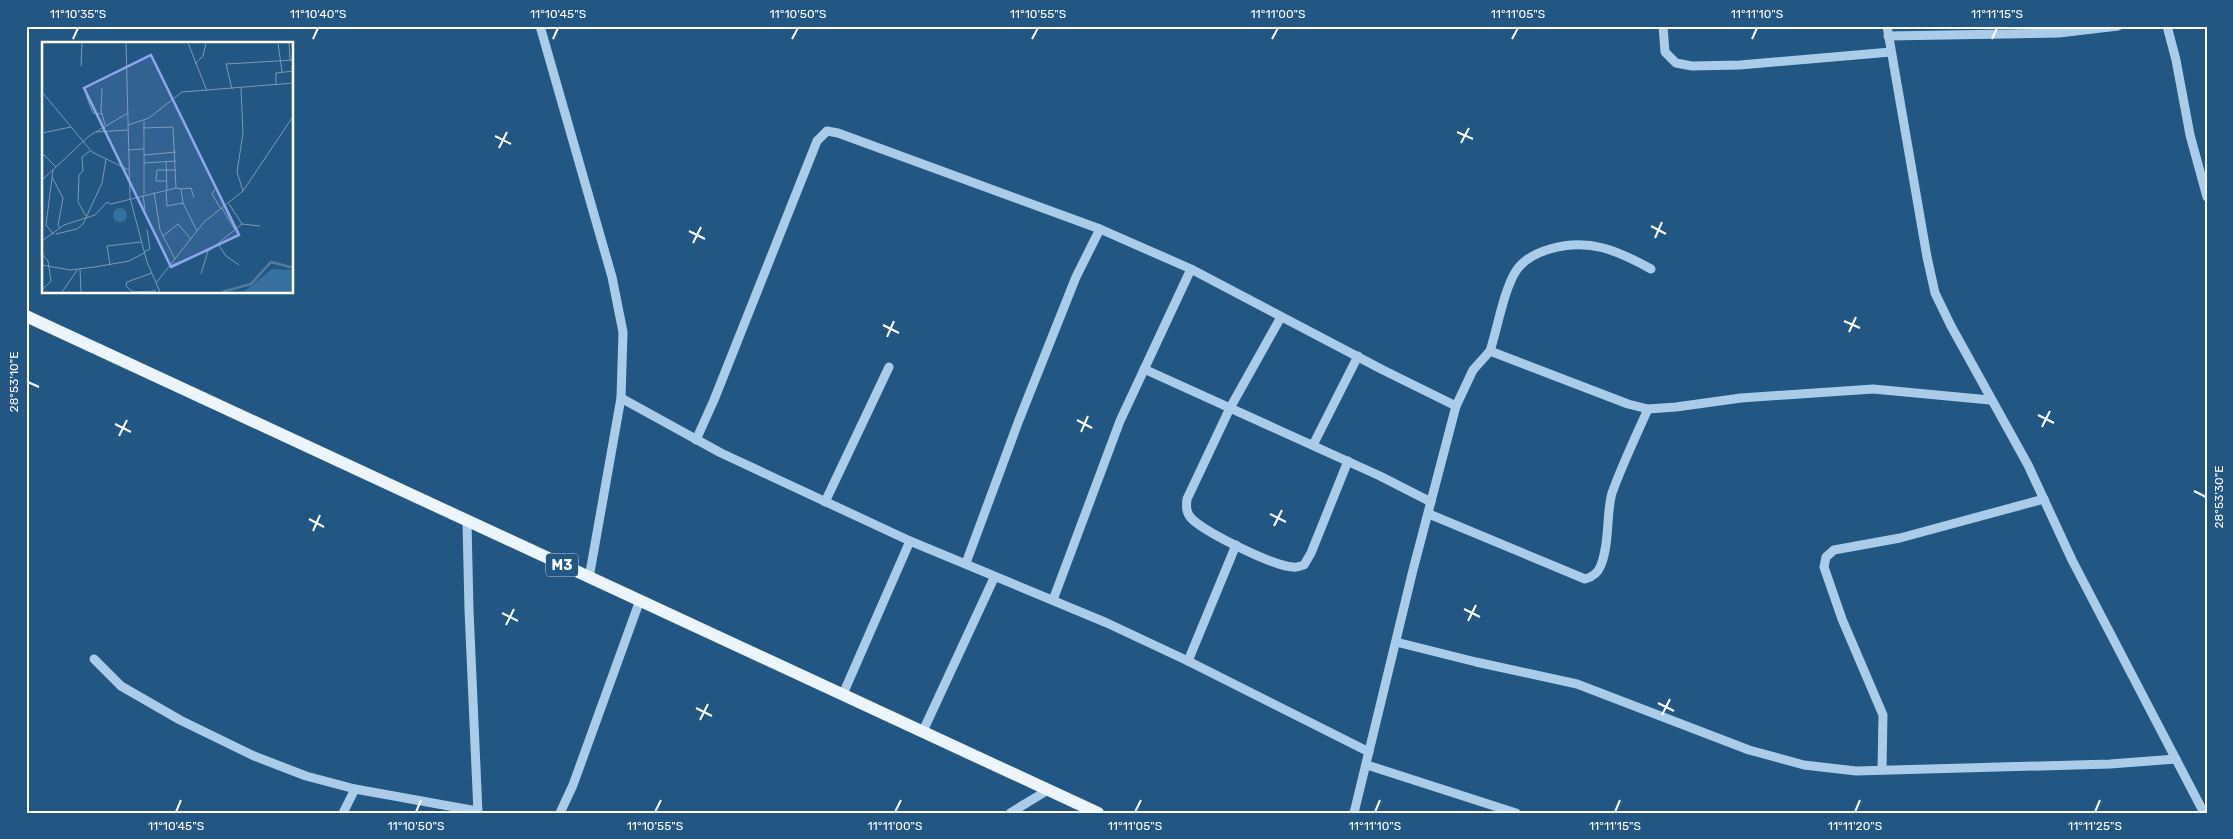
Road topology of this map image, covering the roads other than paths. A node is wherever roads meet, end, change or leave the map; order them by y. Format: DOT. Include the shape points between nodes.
graph roads {
  1 [pos="540,26"];
  2 [pos="1663,26"];
  3 [pos="1887,26"];
  4 [pos="2118,26"];
  5 [pos="2168,26"];
  6 [pos="1888,36"];
  7 [pos="1891,52"];
  8 [pos="2207,197"];
  9 [pos="1100,229"];
  10 [pos="1191,269"];
  11 [pos="1651,269"];
  12 [pos="26,316"];
  13 [pos="1281,317"];
  14 [pos="1490,351"];
  15 [pos="1358,356"];
  16 [pos="889,367"];
  17 [pos="1144,369"];
  18 [pos="621,398"];
  19 [pos="1990,400"];
  20 [pos="1456,406"];
  21 [pos="1230,408"];
  22 [pos="1648,409"];
  23 [pos="696,440"];
  24 [pos="1313,445"];
  25 [pos="1348,461"];
  26 [pos="2044,499"];
  27 [pos="825,502"];
  28 [pos="1431,502"];
  29 [pos="1429,514"];
  30 [pos="467,522"];
  31 [pos="910,541"];
  32 [pos="1236,544"];
  33 [pos="966,563"];
  34 [pos="589,578"];
  35 [pos="994,578"];
  36 [pos="640,600"];
  37 [pos="1053,600"];
  38 [pos="1396,642"];
  39 [pos="94,659"];
  40 [pos="1188,661"];
  41 [pos="843,694"];
  42 [pos="924,730"];
  43 [pos="1368,752"];
  44 [pos="2176,759"];
  45 [pos="1367,765"];
  46 [pos="1882,770"];
  47 [pos="355,789"];
  48 [pos="1048,790"];
  49 [pos="477,812"];
  50 [pos="343,813"];
  51 [pos="560,813"];
  52 [pos="1010,813"];
  53 [pos="1098,813"];
  54 [pos="1354,813"];
  55 [pos="1516,813"];
  56 [pos="2204,813"];
  1 -- 18 [label="street" via="619,305 623,332"];
  2 -- 7 [label="street" via="1665,52 1676,63 1692,66"];
  3 -- 6 [label="street"];
  4 -- 6 [label="street" via="2059,33"];
  5 -- 8 [label="street" via="2190,134"];
  6 -- 7 [label="street"];
  7 -- 19 [label="street" via="1936,293"];
  9 -- 10 [label="street"];
  9 -- 23 [label="street" via="827,131 817,141"];
  9 -- 33 [label="street" via="1076,277"];
  10 -- 13 [label="street"];
  10 -- 17 [label="street"];
  11 -- 14 [label="street" via="1626,255 1589,244 1566,244 1538,252 1515,272"];
  12 -- 30 [label="main road, M3"];
  13 -- 15 [label="street"];
  13 -- 21 [label="street"];
  14 -- 20 [label="street" via="1473,370"];
  14 -- 22 [label="street"];
  15 -- 20 [label="street"];
  15 -- 24 [label="street"];
  16 -- 27 [label="street"];
  17 -- 21 [label="street"];
  17 -- 37 [label="street" via="1103,464"];
  18 -- 23 [label="street"];
  18 -- 34 [label="street"];
  19 -- 22 [label="street" via="1873,389 1741,398"];
  19 -- 26 [label="street"];
  20 -- 28 [label="street"];
  21 -- 24 [label="street"];
  21 -- 32 [label="street" via="1187,499 1186,510 1192,520"];
  22 -- 29 [label="street" via="1613,492 1601,565 1591,578 1585,579"];
  23 -- 27 [label="street"];
  24 -- 25 [label="street"];
  25 -- 28 [label="street"];
  25 -- 32 [label="street" via="1304,564 1294,568 1277,563"];
  26 -- 44 [label="street" via="2072,560"];
  26 -- 46 [label="street" via="1900,538 1834,550 1826,557 1824,567 1842,619 1883,715"];
  27 -- 31 [label="street"];
  28 -- 29 [label="street"];
  29 -- 38 [label="street"];
  30 -- 34 [label="main road, M3"];
  30 -- 49 [label="street"];
  31 -- 33 [label="street"];
  31 -- 41 [label="street"];
  32 -- 40 [label="street"];
  33 -- 35 [label="street"];
  34 -- 36 [label="main road, M3"];
  35 -- 37 [label="street"];
  35 -- 42 [label="street"];
  36 -- 41 [label="main road, M3"];
  36 -- 51 [label="street"];
  37 -- 40 [label="street"];
  38 -- 43 [label="street"];
  38 -- 46 [label="street" via="1577,684 1749,750 1804,764 1856,771"];
  39 -- 47 [label="street" via="121,686 180,720 254,756 306,776"];
  40 -- 43 [label="street"];
  41 -- 42 [label="main road, M3"];
  42 -- 48 [label="main road, M3"];
  43 -- 45 [label="street"];
  44 -- 46 [label="street"];
  44 -- 56 [label="street"];
  45 -- 54 [label="street"];
  45 -- 55 [label="street"];
  47 -- 49 [label="street"];
  47 -- 50 [label="street"];
  48 -- 52 [label="street"];
  48 -- 53 [label="main road, M3"];
}
